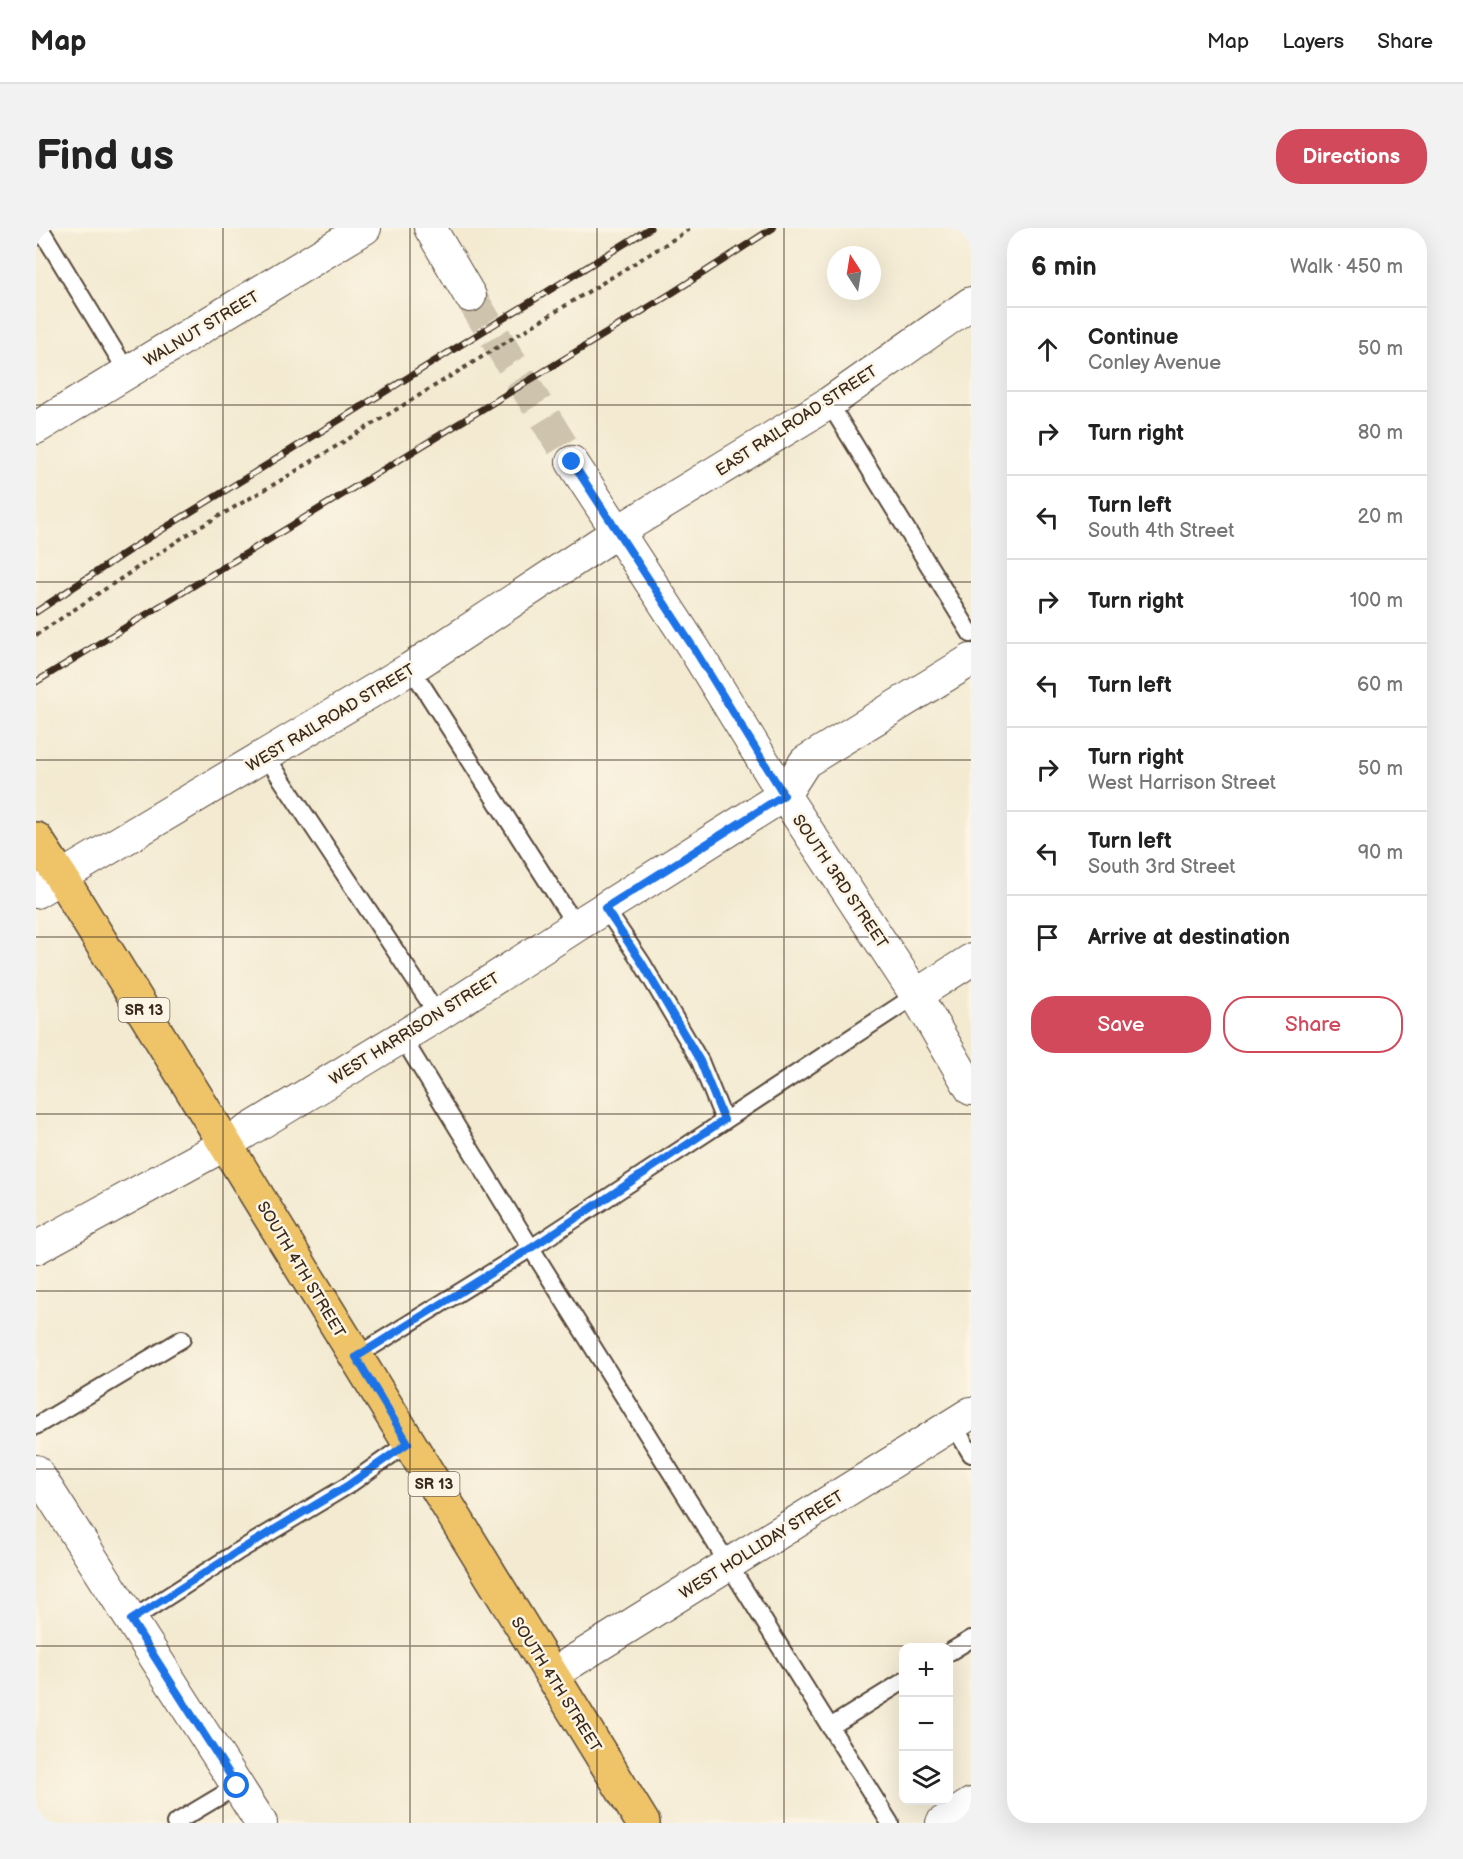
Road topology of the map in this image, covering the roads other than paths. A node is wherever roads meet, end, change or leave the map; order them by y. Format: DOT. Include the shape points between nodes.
graph roads {
  1 [pos="40,228"];
  2 [pos="365,228"];
  3 [pos="430,228"];
  4 [pos="470,296"];
  5 [pos="971,303"];
  6 [pos="129,373"];
  7 [pos="829,403"];
  8 [pos="36,428"];
  9 [pos="572,462"];
  10 [pos="617,532"];
  11 [pos="971,634"];
  12 [pos="971,660"];
  13 [pos="411,668"];
  14 [pos="266,756"];
  15 [pos="784,795"];
  16 [pos="36,839"];
  17 [pos="49,885"];
  18 [pos="605,908"];
  19 [pos="576,926"];
  20 [pos="971,960"];
  21 [pos="916,995"];
  22 [pos="438,1016"];
  23 [pos="402,1037"];
  24 [pos="971,1089"];
  25 [pos="724,1120"];
  26 [pos="226,1144"];
  27 [pos="36,1248"];
  28 [pos="531,1248"];
  29 [pos="182,1339"];
  30 [pos="356,1357"];
  31 [pos="962,1418"];
  32 [pos="36,1426"];
  33 [pos="408,1443"];
  34 [pos="971,1454"];
  35 [pos="36,1471"];
  36 [pos="729,1565"];
  37 [pos="131,1620"];
  38 [pos="971,1639"];
  39 [pos="953,1650"];
  40 [pos="551,1675"];
  41 [pos="899,1684"];
  42 [pos="830,1727"];
  43 [pos="237,1786"];
  44 [pos="971,1804"];
  45 [pos="175,1823"];
  46 [pos="261,1823"];
  47 [pos="643,1823"];
  48 [pos="890,1823"];
  49 [pos="942,1823"];
  1 -- 6 [label="lane"];
  2 -- 6 [label="street, WALNUT STREET"];
  3 -- 4 [label="street"];
  5 -- 7 [label="street, EAST RAILROAD STREET"];
  6 -- 8 [label="street, WALNUT STREET"];
  7 -- 10 [label="street, EAST RAILROAD STREET"];
  7 -- 11 [label="lane"];
  9 -- 10 [label="street, SOUTH 3RD STREET"];
  10 -- 13 [label="street, WEST RAILROAD STREET"];
  10 -- 15 [label="street, SOUTH 3RD STREET"];
  12 -- 15 [label="street" via="805,762"];
  13 -- 14 [label="street, WEST RAILROAD STREET"];
  13 -- 19 [label="lane"];
  14 -- 17 [label="street, WEST RAILROAD STREET"];
  14 -- 22 [label="lane"];
  15 -- 18 [label="street, WEST HARRISON STREET"];
  15 -- 21 [label="street, SOUTH 3RD STREET"];
  16 -- 17 [label="main road, SOUTH 4TH STREET / SR 13"];
  17 -- 26 [label="main road, SOUTH 4TH STREET / SR 13"];
  18 -- 19 [label="street, WEST HARRISON STREET"];
  18 -- 25 [label="lane" via="700,1061"];
  19 -- 22 [label="street, WEST HARRISON STREET"];
  20 -- 21 [label="street"];
  21 -- 24 [label="street, SOUTH 3RD STREET"];
  21 -- 25 [label="lane"];
  22 -- 23 [label="street, WEST HARRISON STREET"];
  23 -- 26 [label="street, WEST HARRISON STREET"];
  23 -- 28 [label="lane"];
  25 -- 28 [label="lane"];
  26 -- 27 [label="street, WEST HARRISON STREET"];
  26 -- 30 [label="main road, SOUTH 4TH STREET / SR 13"];
  28 -- 30 [label="lane"];
  28 -- 36 [label="lane"];
  29 -- 32 [label="lane"];
  30 -- 33 [label="main road, SOUTH 4TH STREET / SR 13"];
  31 -- 34 [label="lane"];
  31 -- 36 [label="street, WEST HOLLIDAY STREET"];
  33 -- 37 [label="lane" via="347,1486"];
  33 -- 40 [label="main road, SOUTH 4TH STREET / SR 13"];
  35 -- 37 [label="street"];
  36 -- 40 [label="street, WEST HOLLIDAY STREET"];
  36 -- 42 [label="lane"];
  37 -- 43 [label="street"];
  38 -- 39 [label="lane"];
  40 -- 47 [label="main road, SOUTH 4TH STREET / SR 13"];
  41 -- 42 [label="lane"];
  42 -- 48 [label="lane"];
  43 -- 45 [label="lane"];
  43 -- 46 [label="street"];
  44 -- 49 [label="street"];
}
